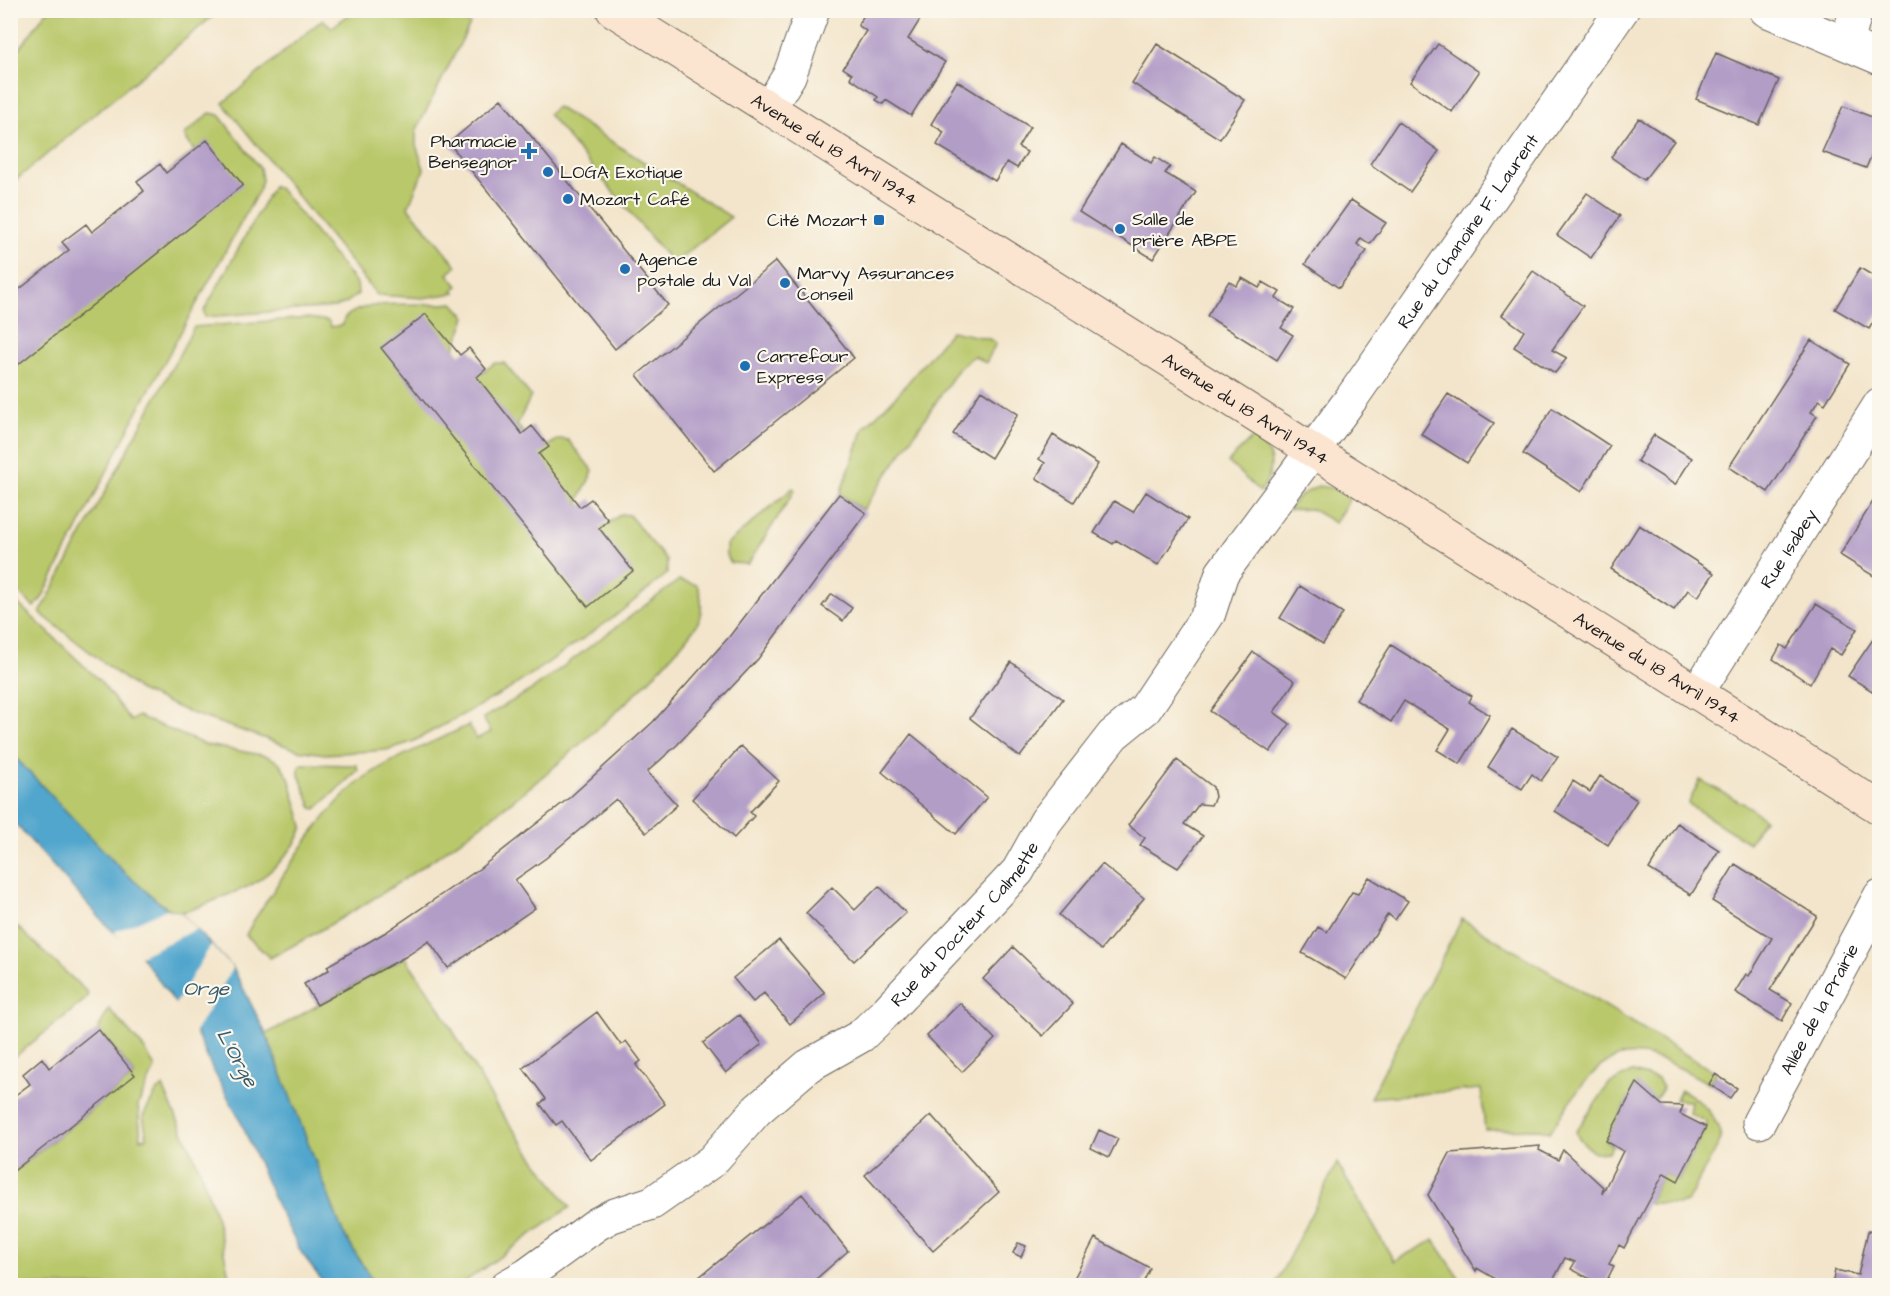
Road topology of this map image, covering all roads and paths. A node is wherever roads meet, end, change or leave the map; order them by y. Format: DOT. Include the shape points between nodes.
graph roads {
  1 [pos="613,10"];
  2 [pos="813,10"];
  3 [pos="1622,10"];
  4 [pos="1766,10"];
  5 [pos="1856,10"];
  6 [pos="1847,44"];
  7 [pos="1880,58"];
  8 [pos="769,108"];
  9 [pos="1880,404"];
  10 [pos="1311,452"];
  11 [pos="1697,693"];
  12 [pos="1880,808"];
  13 [pos="1880,896"];
  14 [pos="1759,1122"];
  15 [pos="507,1286"];
  1 -- 8 [label="street, Avenue du 18 Avril 1944"];
  2 -- 8 [label="street" via="789,76"];
  3 -- 10 [label="street, Rue du Chanoine F. Laurent"];
  4 -- 6 [label="street"];
  5 -- 6 [label="street"];
  6 -- 7 [label="street"];
  8 -- 10 [label="street, Avenue du 18 Avril 1944"];
  9 -- 11 [label="street, Rue Isabey"];
  10 -- 11 [label="street, Avenue du 18 Avril 1944"];
  10 -- 15 [label="street, Rue du Docteur Calmette" via="1222,573 1209,613 1145,709 1113,735 1046,821 1018,871 901,997 861,1036 808,1066 756,1110 712,1161 652,1203 597,1224"];
  11 -- 12 [label="street, Avenue du 18 Avril 1944"];
  13 -- 14 [label="street, Allée de la Prairie"];
}
